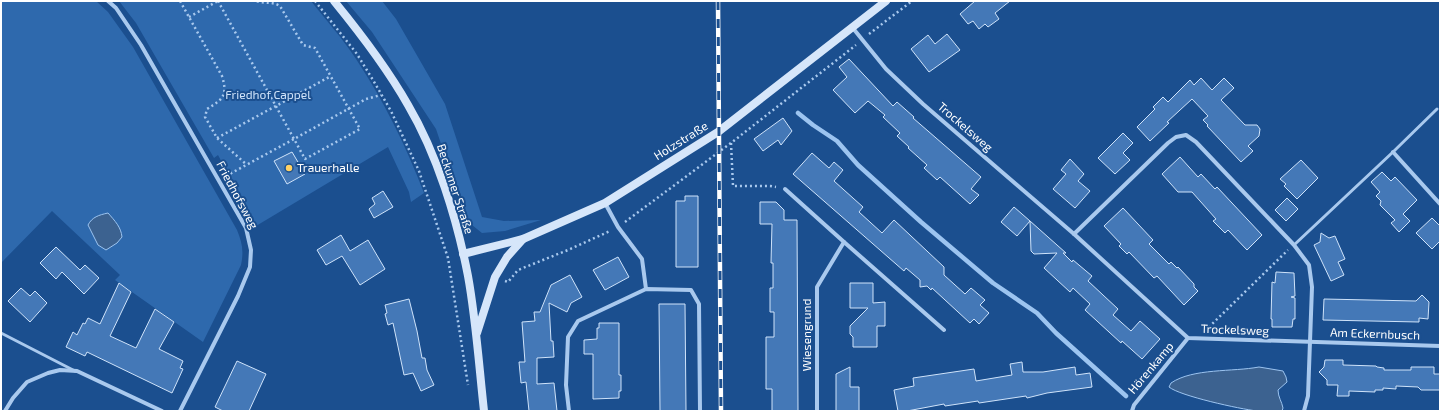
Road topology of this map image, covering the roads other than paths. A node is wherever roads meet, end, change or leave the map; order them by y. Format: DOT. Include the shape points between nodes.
graph roads {
  1 [pos="108,1"];
  2 [pos="334,1"];
  3 [pos="886,1"];
  4 [pos="852,28"];
  5 [pos="1437,109"];
  6 [pos="1393,152"];
  7 [pos="785,189"];
  8 [pos="605,203"];
  9 [pos="1440,204"];
  10 [pos="1074,234"];
  11 [pos="523,239"];
  12 [pos="844,242"];
  13 [pos="1294,245"];
  14 [pos="463,254"];
  15 [pos="646,288"];
  16 [pos="944,330"];
  17 [pos="1,333"];
  18 [pos="476,336"];
  19 [pos="1188,338"];
  20 [pos="1310,342"];
  21 [pos="1440,346"];
  22 [pos="77,371"];
  23 [pos="5,411"];
  24 [pos="162,411"];
  25 [pos="180,411"];
  26 [pos="484,411"];
  27 [pos="569,411"];
  28 [pos="700,411"];
  29 [pos="817,411"];
  30 [pos="1132,411"];
  31 [pos="1304,411"];
  1 -- 25 [label="street, Friedhofsweg" via="116,8 141,45 246,228 251,250 250,267 238,296"];
  2 -- 14 [label="main road, Beckumer Straße" via="354,25 408,104 442,182"];
  3 -- 4 [label="main road, Holzstraße"];
  4 -- 8 [label="main road, Holzstraße" via="718,132"];
  4 -- 10 [label="street, Trockelsweg" via="886,69 912,94"];
  5 -- 6 [label="lane"];
  6 -- 9 [label="street"];
  6 -- 13 [label="lane"];
  7 -- 12 [label="street"];
  8 -- 11 [label="main road, Holzstraße"];
  8 -- 15 [label="street" via="618,227 642,259"];
  10 -- 13 [label="street" via="1168,143 1176,137 1186,135 1196,142"];
  10 -- 19 [label="street, Trockelsweg"];
  11 -- 14 [label="main road, Holzstraße"];
  11 -- 18 [label="main road" via="507,257 495,277"];
  12 -- 16 [label="street"];
  12 -- 29 [label="street, Wiesengrund" via="817,287"];
  13 -- 20 [label="street" via="1309,265 1312,287"];
  14 -- 18 [label="main road, Beckumer Straße"];
  15 -- 27 [label="street" via="578,321 568,337 566,385"];
  15 -- 28 [label="street" via="691,290 699,304"];
  17 -- 22 [label="lane"];
  18 -- 26 [label="main road, Beckumer Straße"];
  19 -- 20 [label="street, Trockelsweg"];
  19 -- 30 [label="street, Hörenkamp" via="1134,405"];
  20 -- 21 [label="street, Am Eckernbusch"];
  20 -- 31 [label="street" via="1308,396"];
  22 -- 23 [label="street" via="60,370 27,382"];
  22 -- 24 [label="street"];
}
